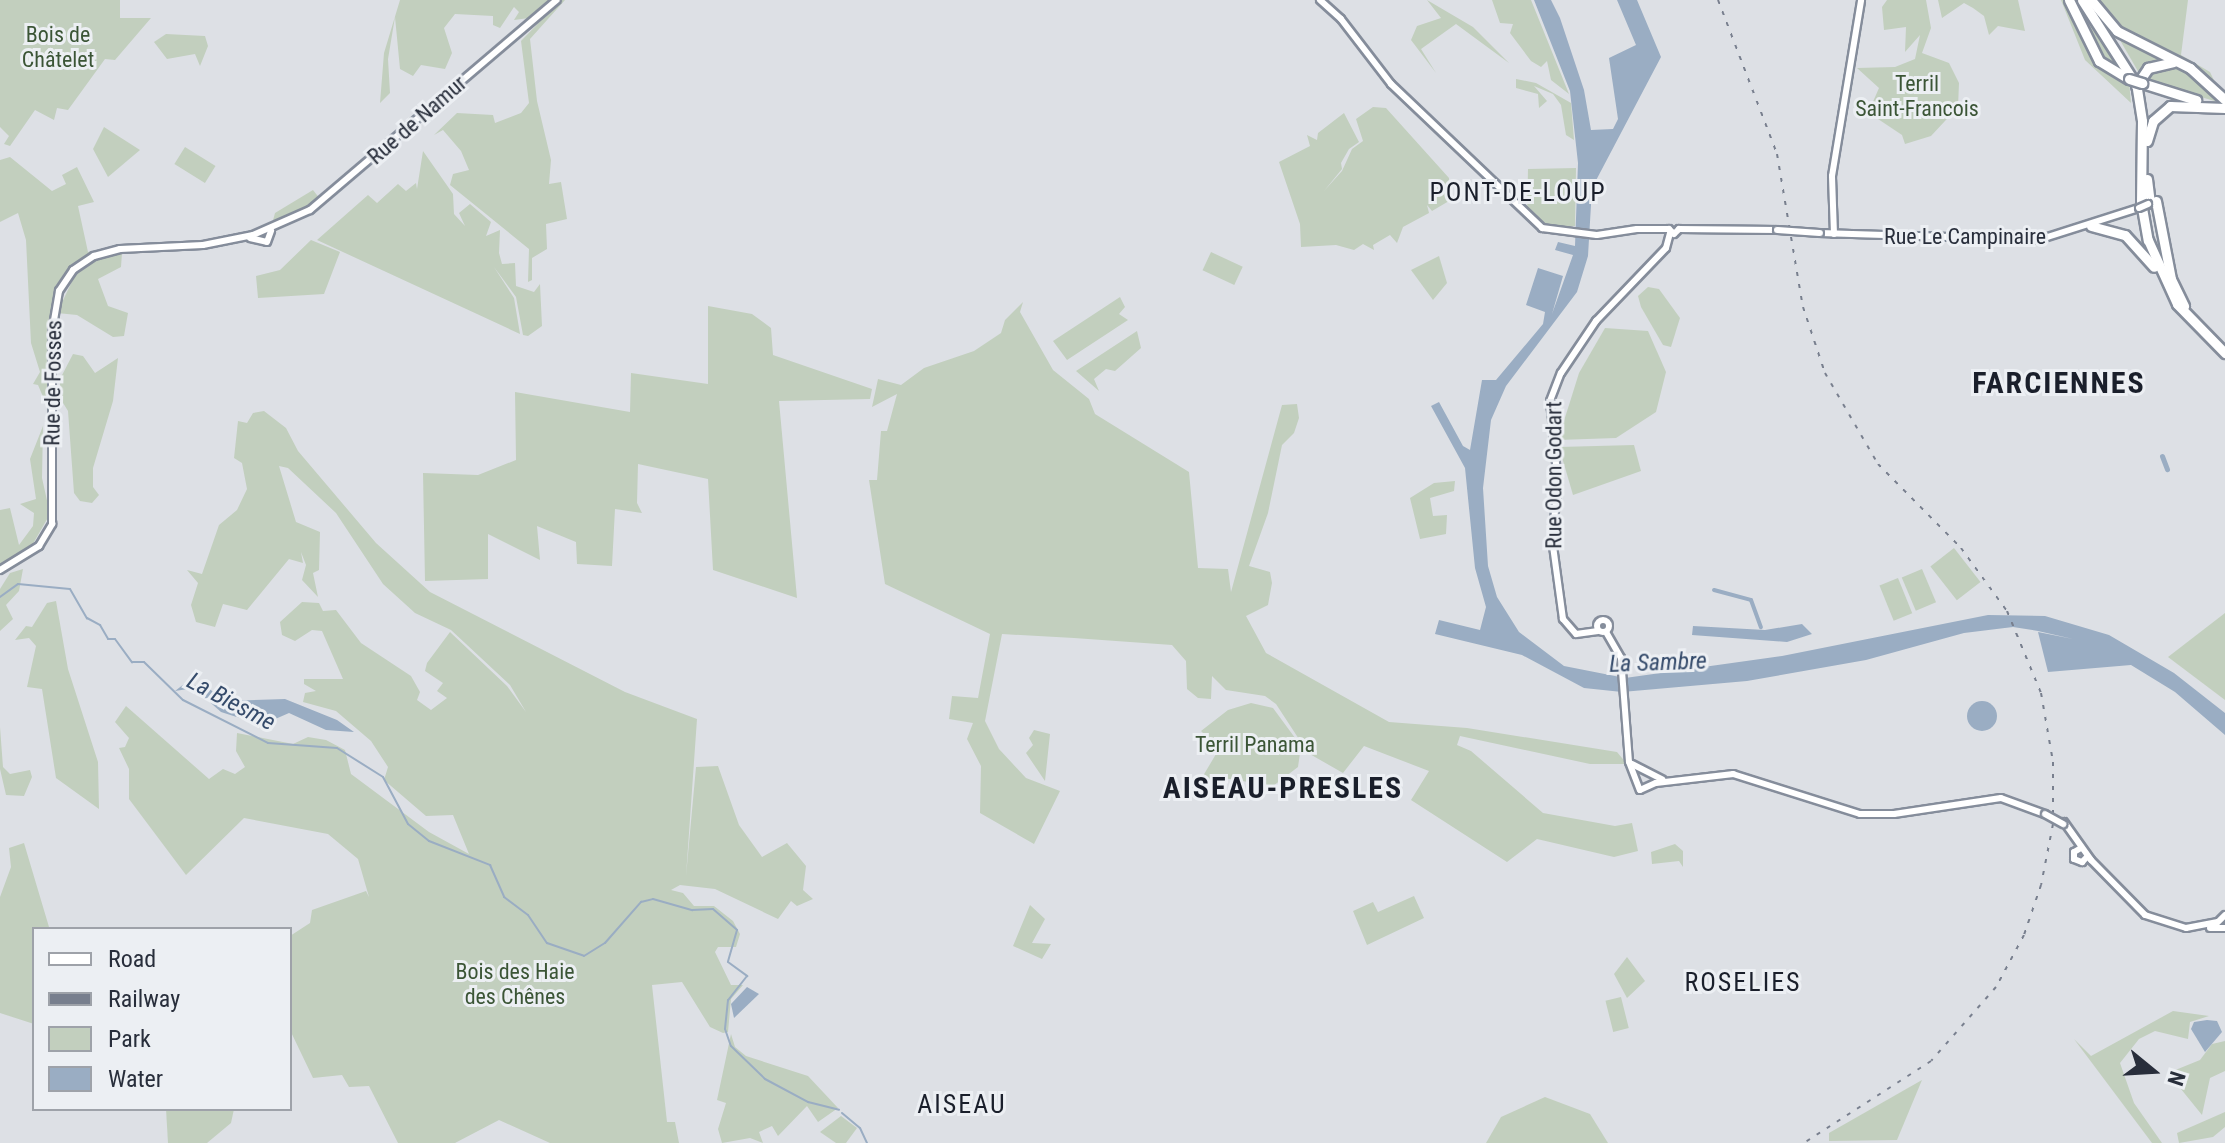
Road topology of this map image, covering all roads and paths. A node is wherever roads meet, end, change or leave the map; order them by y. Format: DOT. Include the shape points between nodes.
graph roads {
  1 [pos="557,0"];
  2 [pos="1320,0"];
  3 [pos="1861,0"];
  4 [pos="2069,0"];
  5 [pos="2087,0"];
  6 [pos="2184,64"];
  7 [pos="2136,82"];
  8 [pos="2225,100"];
  9 [pos="2225,107"];
  10 [pos="2144,140"];
  11 [pos="2143,162"];
  12 [pos="2151,203"];
  13 [pos="2138,208"];
  14 [pos="2109,225"];
  15 [pos="2091,226"];
  16 [pos="271,231"];
  17 [pos="1673,232"];
  18 [pos="1834,234"];
  19 [pos="258,236"];
  20 [pos="2166,287"];
  21 [pos="2184,306"];
  22 [pos="2225,351"];
  23 [pos="0,571"];
  24 [pos="1597,628"];
  25 [pos="1606,632"];
  26 [pos="1638,774"];
  27 [pos="1653,781"];
  28 [pos="2079,848"];
  29 [pos="2086,859"];
  30 [pos="2225,915"];
  31 [pos="2219,926"];
  1 -- 16 [label="main road, Rue de Namur" via="341,187"];
  2 -- 17 [label="main road, Rue Le Campinaire" via="1391,84 1524,217 1542,228 1570,234"];
  3 -- 18 [label="main road" via="1832,176"];
  4 -- 7 [label="highway" via="2099,61"];
  5 -- 6 [label="highway" via="2117,31"];
  5 -- 7 [label="highway"];
  6 -- 8 [label="highway"];
  6 -- 10 [label="highway" via="2159,63 2140,77 2134,101"];
  7 -- 9 [label="highway"];
  7 -- 10 [label="highway"];
  9 -- 10 [label="highway" via="2170,106 2153,121"];
  10 -- 11 [label="highway"];
  11 -- 12 [label="highway"];
  11 -- 13 [label="highway"];
  11 -- 20 [label="highway" via="2141,202 2148,240"];
  11 -- 21 [label="highway" via="2151,239"];
  12 -- 13 [label="main road, bridge"];
  12 -- 21 [label="highway" via="2171,279"];
  13 -- 14 [label="main road"];
  14 -- 15 [label="highway"];
  14 -- 20 [label="highway" via="2139,245"];
  15 -- 18 [label="main road, Rue Le Campinaire" via="2055,237 2005,241"];
  16 -- 19 [label="main road, Rue de Namur" via="263,227"];
  16 -- 19 [label="main road, Rue de Namur" via="269,241"];
  17 -- 18 [label="main road, Rue Le Campinaire, bridge"];
  17 -- 24 [label="main road, Rue Odon Godart" via="1666,248 1596,321 1561,373 1550,401 1558,484 1552,539 1563,619 1576,634"];
  19 -- 23 [label="main road, Rue de Fosses" via="123,250 84,265 62,293 54,335 56,519 42,546"];
  20 -- 22 [label="highway" via="2195,327"];
  21 -- 22 [label="highway"];
  24 -- 25 [label="main road"];
  24 -- 25 [label="main road" via="1607,621"];
  25 -- 26 [label="main road" via="1618,647 1629,757"];
  26 -- 27 [label="main road"];
  26 -- 27 [label="main road" via="1640,790"];
  27 -- 28 [label="main road, bridge" via="1740,775 1847,812 1890,814 2001,796 2064,823"];
  28 -- 29 [label="main road"];
  28 -- 29 [label="main road" via="2074,859"];
  29 -- 31 [label="main road" via="2104,872 2132,907 2158,924 2187,930"];
  30 -- 31 [label="main road"];
}
